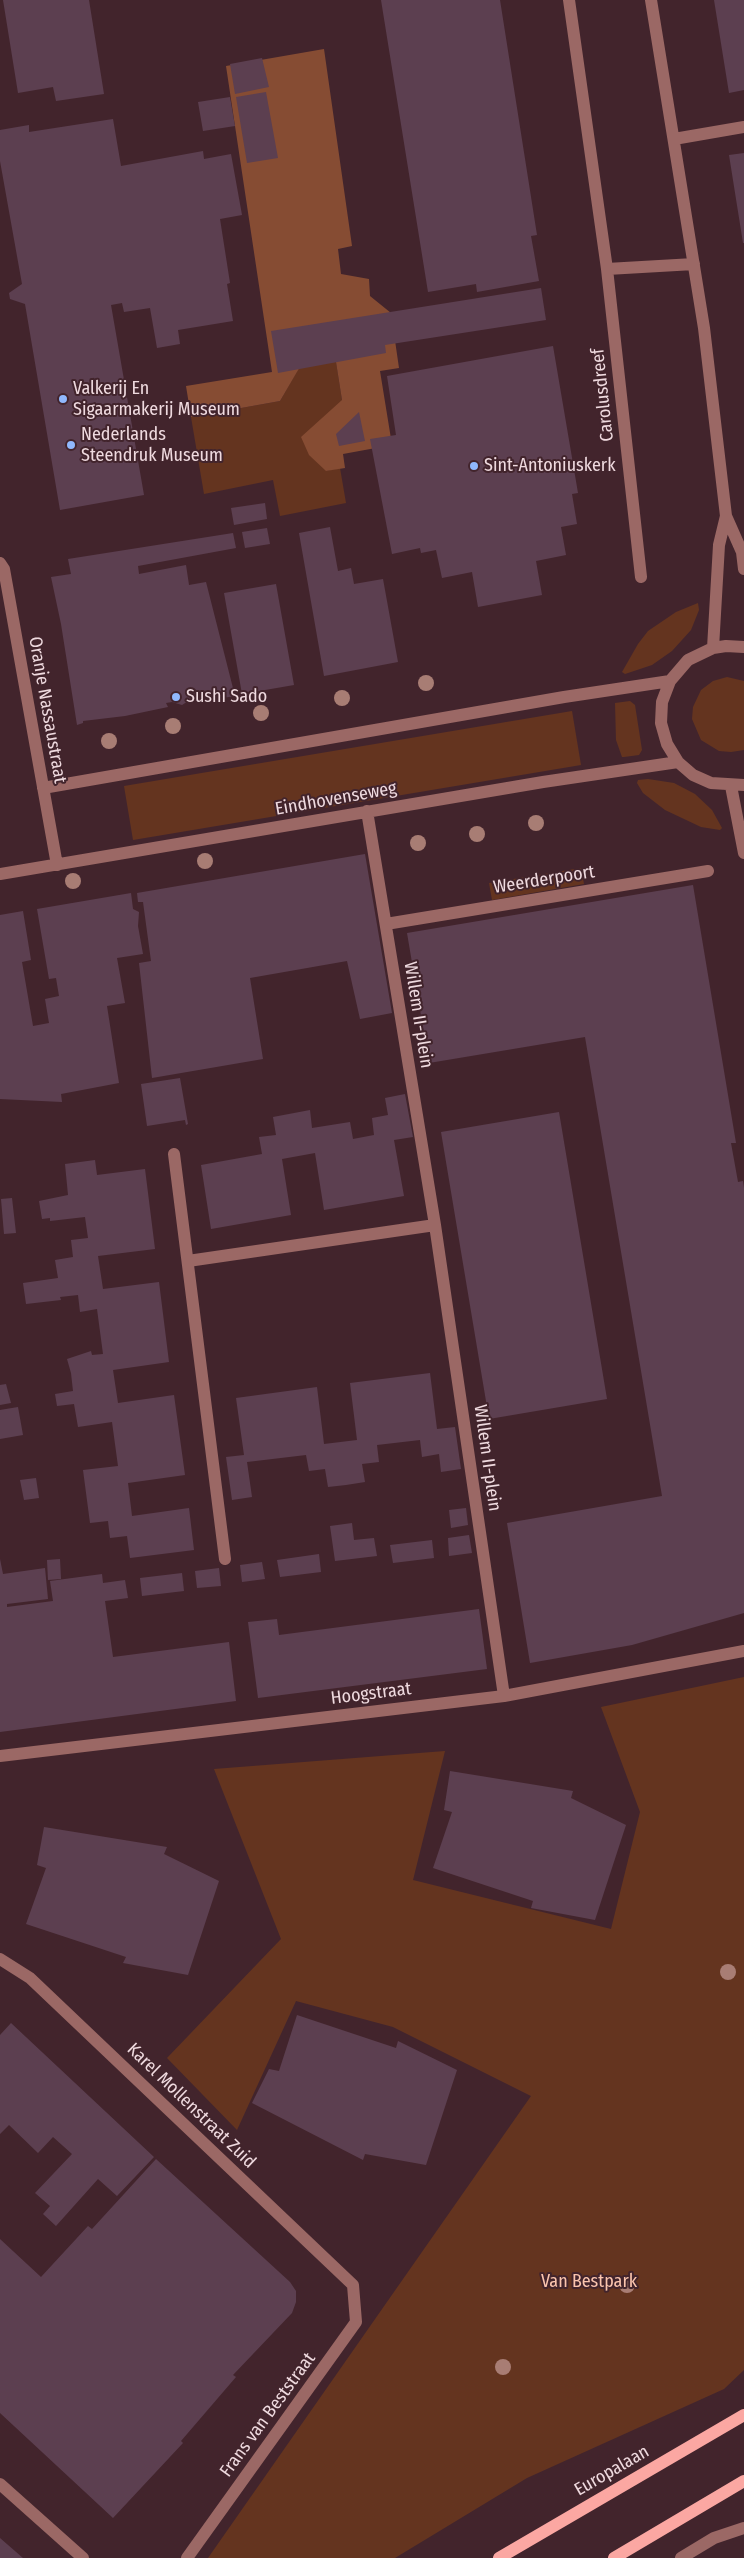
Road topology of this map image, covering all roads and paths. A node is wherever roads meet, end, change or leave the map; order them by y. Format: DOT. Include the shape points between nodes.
graph roads {
  1 [pos="569,0"];
  2 [pos="651,0"];
  3 [pos="744,127"];
  4 [pos="674,139"];
  5 [pos="694,264"];
  6 [pos="607,270"];
  7 [pos="726,516"];
  8 [pos="0,563"];
  9 [pos="744,569"];
  10 [pos="641,576"];
  11 [pos="744,647"];
  12 [pos="713,648"];
  13 [pos="670,682"];
  14 [pos="678,762"];
  15 [pos="744,785"];
  16 [pos="730,786"];
  17 [pos="43,788"];
  18 [pos="367,811"];
  19 [pos="744,853"];
  20 [pos="57,864"];
  21 [pos="708,871"];
  22 [pos="0,874"];
  23 [pos="386,924"];
  24 [pos="174,1154"];
  25 [pos="435,1225"];
  26 [pos="188,1261"];
  27 [pos="225,1559"];
  28 [pos="744,1651"];
  29 [pos="504,1696"];
  30 [pos="0,1756"];
  31 [pos="0,1959"];
  32 [pos="353,2285"];
  33 [pos="744,2415"];
  34 [pos="744,2481"];
  35 [pos="0,2484"];
  36 [pos="744,2528"];
  37 [pos="83,2558"];
  38 [pos="187,2558"];
  39 [pos="499,2558"];
  40 [pos="614,2558"];
  41 [pos="681,2558"];
  1 -- 6 [label="street, Carolusdreef"];
  2 -- 4 [label="street"];
  3 -- 4 [label="street"];
  4 -- 5 [label="street"];
  5 -- 6 [label="street"];
  5 -- 7 [label="street"];
  6 -- 10 [label="street, Carolusdreef"];
  7 -- 9 [label="street" via="742,552"];
  7 -- 12 [label="street" via="719,545"];
  8 -- 17 [label="street, Oranje Nassaustraat" via="4,569"];
  11 -- 12 [label="street"];
  12 -- 13 [label="street" via="688,660"];
  13 -- 14 [label="street" via="662,702 661,723 667,744"];
  13 -- 17 [label="street" via="564,697"];
  14 -- 16 [label="street" via="711,784"];
  14 -- 18 [label="street, Eindhovenseweg"];
  15 -- 16 [label="street"];
  16 -- 19 [label="street"];
  17 -- 20 [label="street, Oranje Nassaustraat"];
  18 -- 20 [label="street, Eindhovenseweg"];
  18 -- 23 [label="street, Willem II-plein"];
  20 -- 22 [label="street, Eindhovenseweg"];
  21 -- 23 [label="street, Weerderpoort"];
  23 -- 25 [label="street, Willem II-plein"];
  24 -- 26 [label="street"];
  25 -- 26 [label="street"];
  25 -- 29 [label="street, Willem II-plein"];
  26 -- 27 [label="street"];
  28 -- 29 [label="street, Hoogstraat"];
  29 -- 30 [label="street, Hoogstraat"];
  31 -- 32 [label="street, Karel Mollenstraat Zuid" via="30,1978"];
  32 -- 38 [label="street, Frans van Beststraat" via="356,2322"];
  33 -- 39 [label="main road, Europalaan"];
  34 -- 40 [label="main road"];
  35 -- 37 [label="street"];
  36 -- 41 [label="street" via="714,2538"];
}
